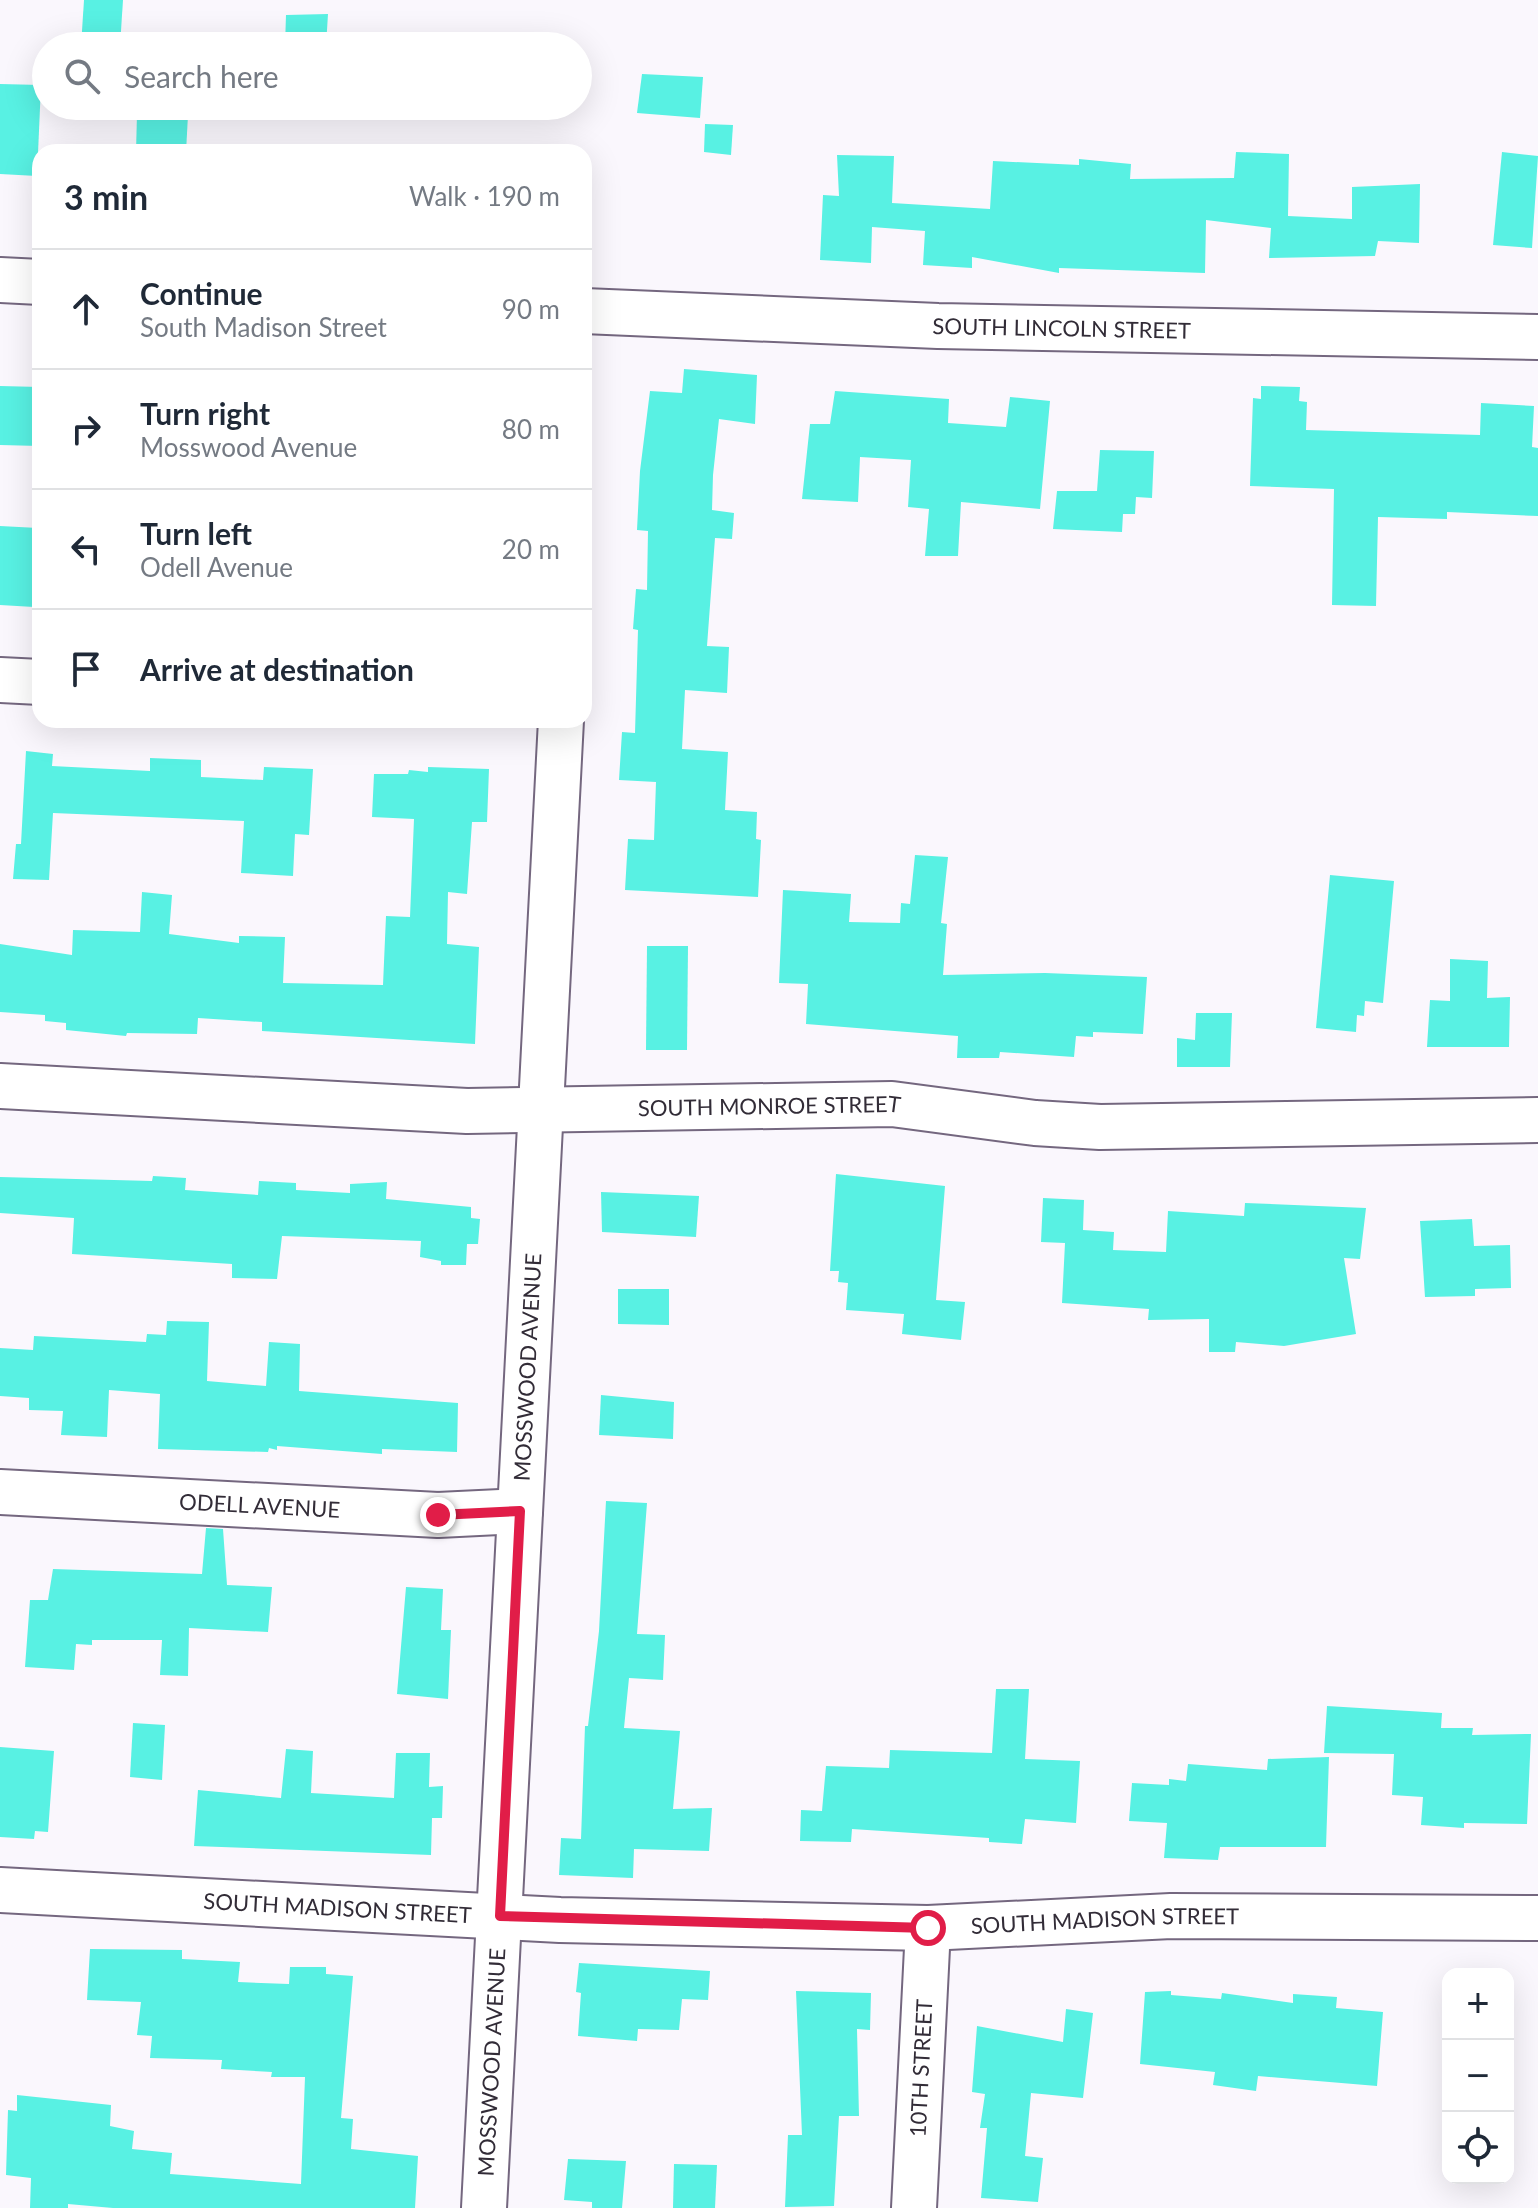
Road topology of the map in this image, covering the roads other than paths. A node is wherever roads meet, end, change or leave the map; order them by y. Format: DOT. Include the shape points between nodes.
graph roads {
  1 [pos="0,280"];
  2 [pos="32,282"];
  3 [pos="592,311"];
  4 [pos="1538,337"];
  5 [pos="0,680"];
  6 [pos="32,682"];
  7 [pos="561,728"];
  8 [pos="0,1086"];
  9 [pos="540,1111"];
  10 [pos="1538,1120"];
  11 [pos="0,1492"];
  12 [pos="520,1511"];
  13 [pos="0,1890"];
  14 [pos="500,1916"];
  15 [pos="1538,1918"];
  16 [pos="928,1928"];
  17 [pos="484,2208"];
  18 [pos="914,2208"];
  1 -- 2 [label="street"];
  3 -- 4 [label="street, SOUTH LINCOLN STREET" via="938,326"];
  5 -- 6 [label="street"];
  7 -- 9 [label="street, MOSSWOOD AVENUE"];
  8 -- 9 [label="street, SOUTH MONROE STREET"];
  9 -- 10 [label="street, SOUTH MONROE STREET" via="892,1104 1100,1127"];
  9 -- 12 [label="street, MOSSWOOD AVENUE"];
  11 -- 12 [label="street, ODELL AVENUE" via="438,1515"];
  12 -- 14 [label="street, MOSSWOOD AVENUE"];
  13 -- 14 [label="street, SOUTH MADISON STREET"];
  14 -- 16 [label="street, SOUTH MADISON STREET"];
  14 -- 17 [label="street, MOSSWOOD AVENUE"];
  15 -- 16 [label="street, SOUTH MADISON STREET" via="1171,1916"];
  16 -- 18 [label="street, 10TH STREET"];
}
